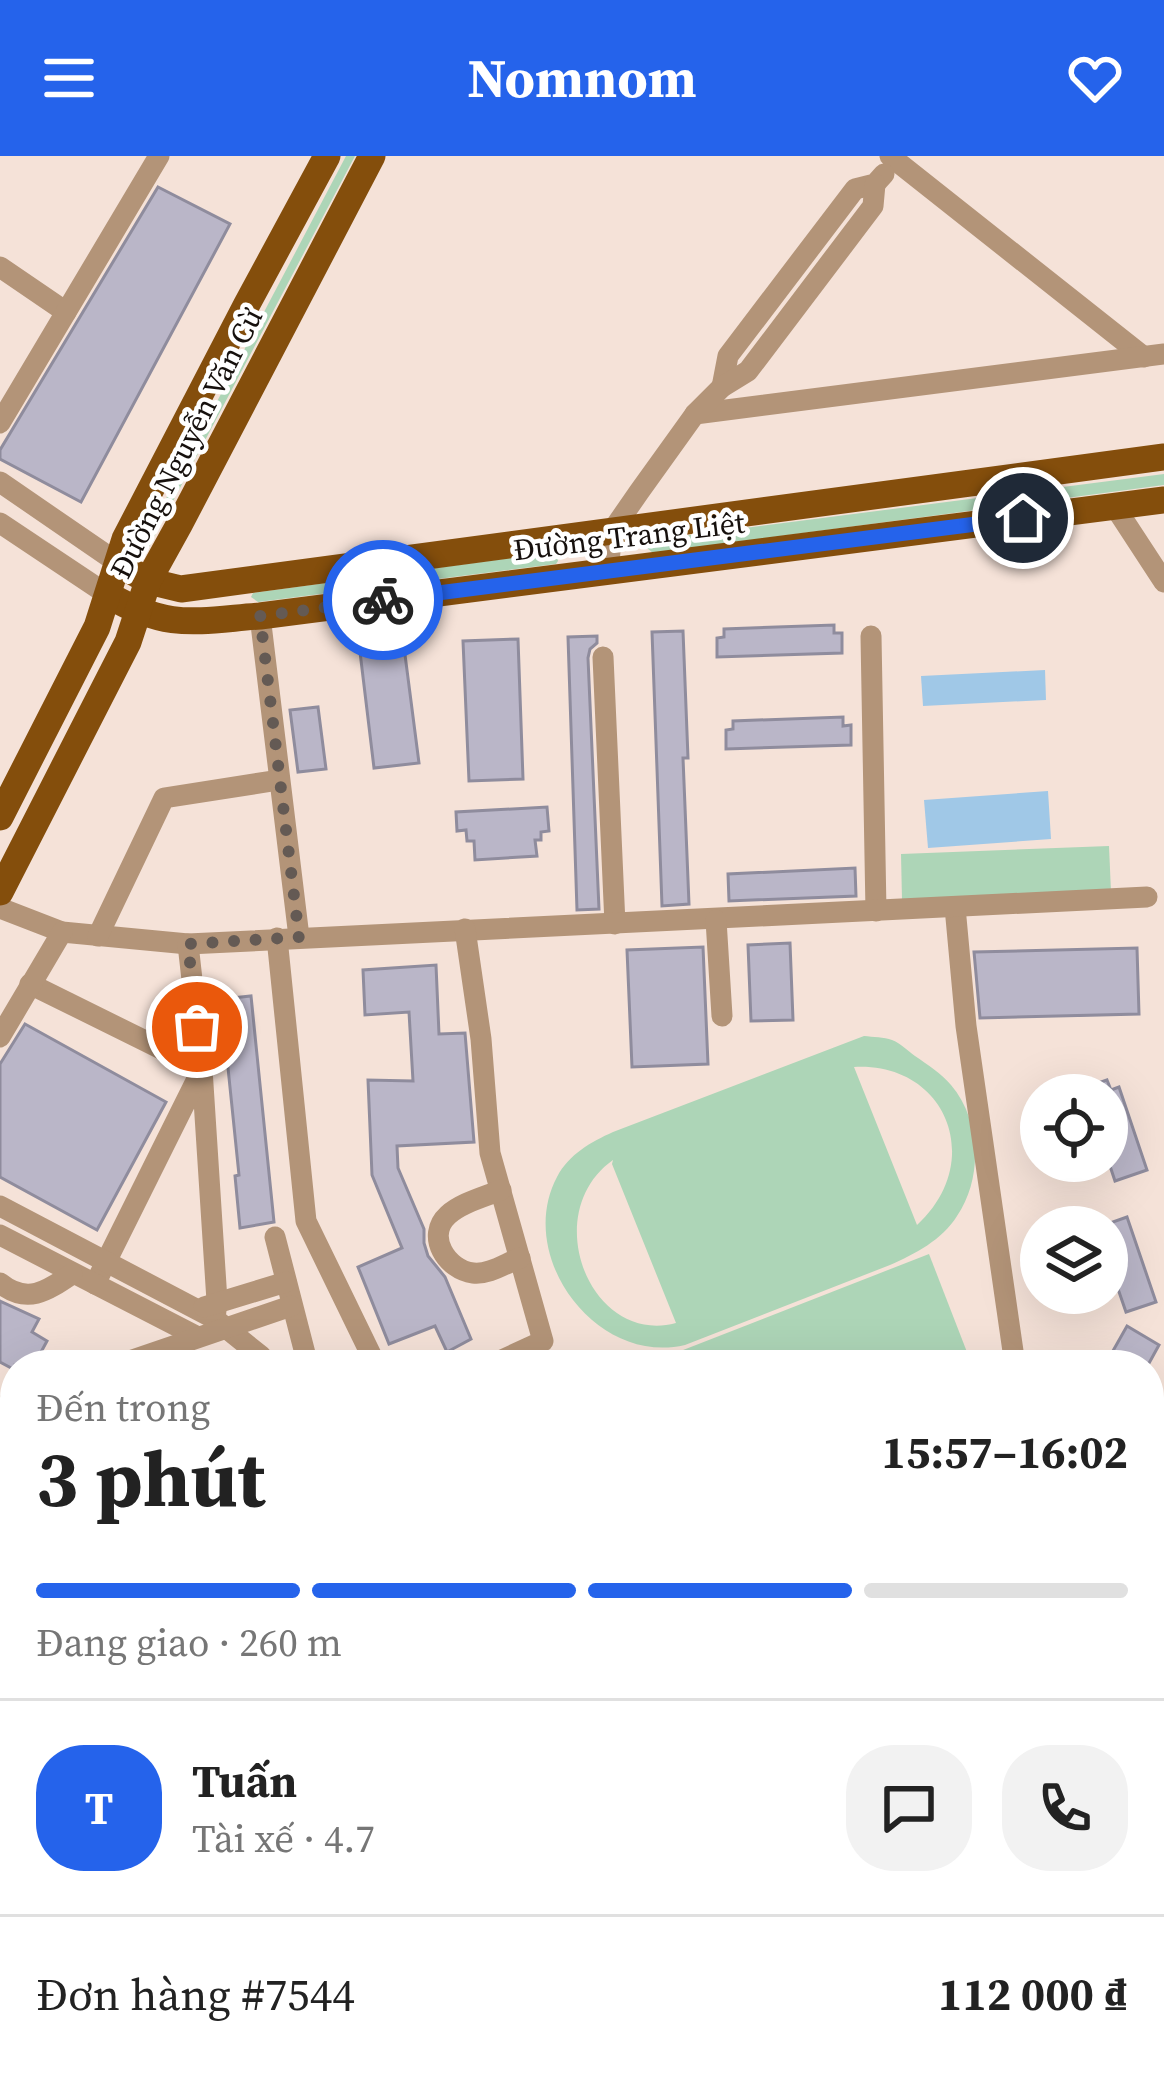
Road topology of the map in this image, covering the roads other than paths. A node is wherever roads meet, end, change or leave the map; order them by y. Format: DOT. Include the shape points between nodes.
graph roads {
  1 [pos="159,156"];
  2 [pos="326,156"];
  3 [pos="372,156"];
  4 [pos="895,157"];
  5 [pos="0,267"];
  6 [pos="66,312"];
  7 [pos="1154,356"];
  8 [pos="695,414"];
  9 [pos="0,423"];
  10 [pos="1164,457"];
  11 [pos="0,482"];
  12 [pos="1164,500"];
  13 [pos="1115,507"];
  14 [pos="0,523"];
  15 [pos="179,525"];
  16 [pos="613,531"];
  17 [pos="118,563"];
  18 [pos="608,572"];
  19 [pos="148,581"];
  20 [pos="1164,583"];
  21 [pos="213,584"];
  22 [pos="108,595"];
  23 [pos="137,612"];
  24 [pos="260,616"];
  25 [pos="871,636"];
  26 [pos="603,658"];
  27 [pos="279,780"];
  28 [pos="0,817"];
  29 [pos="0,892"];
  30 [pos="1147,897"];
  31 [pos="955,907"];
  32 [pos="0,908"];
  33 [pos="876,911"];
  34 [pos="716,920"];
  35 [pos="615,924"];
  36 [pos="465,929"];
  37 [pos="62,932"];
  38 [pos="98,935"];
  39 [pos="288,937"];
  40 [pos="188,944"];
  41 [pos="30,984"];
  42 [pos="722,1016"];
  43 [pos="0,1036"];
  44 [pos="202,1069"];
  45 [pos="501,1190"];
  46 [pos="5,1216"];
  47 [pos="275,1237"];
  48 [pos="520,1258"];
  49 [pos="106,1262"];
  50 [pos="72,1274"];
  51 [pos="0,1282"];
  52 [pos="286,1282"];
  53 [pos="95,1284"];
  54 [pos="291,1306"];
  55 [pos="214,1315"];
  56 [pos="198,1337"];
  57 [pos="161,1350"];
  58 [pos="254,1350"];
  59 [pos="304,1350"];
  60 [pos="369,1350"];
  61 [pos="523,1350"];
  62 [pos="1014,1350"];
  1 -- 6 [label="street"];
  2 -- 17 [label="main road, Đường Nguyễn Văn Cừ"];
  3 -- 15 [label="main road, Đường Nguyễn Văn Cừ"];
  4 -- 7 [label="street"];
  4 -- 8 [label="street" via="875,184 873,206 748,371"];
  5 -- 6 [label="street"];
  6 -- 9 [label="street"];
  7 -- 8 [label="street"];
  8 -- 16 [label="street"];
  10 -- 16 [label="main road, Đường Trang Liệt"];
  11 -- 17 [label="street"];
  12 -- 13 [label="main road, Đường Trang Liệt"];
  13 -- 18 [label="main road, Đường Trang Liệt"];
  13 -- 20 [label="street"];
  14 -- 22 [label="street"];
  15 -- 19 [label="main road, Đường Nguyễn Văn Cừ"];
  15 -- 21 [label="main road" via="190,572"];
  16 -- 18 [label="street"];
  16 -- 21 [label="main road, Đường Trang Liệt"];
  17 -- 19 [label="main road, Đường Trang Liệt"];
  17 -- 22 [label="main road, Đường Nguyễn Văn Cừ"];
  18 -- 24 [label="main road, Đường Trang Liệt"];
  19 -- 21 [label="main road, Đường Trang Liệt" via="181,589"];
  19 -- 23 [label="main road, Đường Nguyễn Văn Cừ"];
  22 -- 23 [label="main road, Đường Trang Liệt"];
  22 -- 28 [label="main road, Đường Nguyễn Văn Cừ"];
  23 -- 24 [label="main road, Đường Trang Liệt" via="177,622"];
  23 -- 29 [label="main road, Đường Nguyễn Văn Cừ"];
  24 -- 27 [label="street"];
  25 -- 33 [label="street"];
  26 -- 35 [label="street"];
  27 -- 38 [label="street" via="164,798"];
  27 -- 39 [label="street"];
  30 -- 31 [label="street"];
  31 -- 33 [label="street"];
  31 -- 62 [label="street"];
  32 -- 37 [label="street"];
  33 -- 34 [label="street"];
  34 -- 35 [label="street"];
  34 -- 42 [label="street"];
  35 -- 36 [label="street"];
  36 -- 39 [label="street"];
  36 -- 45 [label="street"];
  37 -- 38 [label="street"];
  37 -- 41 [label="street"];
  38 -- 40 [label="street"];
  39 -- 40 [label="street"];
  39 -- 60 [label="street" via="306,1221"];
  40 -- 44 [label="street"];
  41 -- 43 [label="street"];
  41 -- 44 [label="street"];
  44 -- 49 [label="street"];
  44 -- 55 [label="street"];
  45 -- 48 [label="street"];
  45 -- 48 [label="street" via="442,1221 441,1252 470,1273"];
  46 -- 49 [label="street"];
  46 -- 50 [label="street"];
  47 -- 52 [label="street"];
  48 -- 61 [label="street" via="542,1341"];
  49 -- 53 [label="street"];
  49 -- 55 [label="street"];
  50 -- 51 [label="street" via="28,1296"];
  50 -- 53 [label="street"];
  52 -- 54 [label="street"];
  52 -- 55 [label="street"];
  53 -- 56 [label="street"];
  54 -- 55 [label="street"];
  54 -- 59 [label="street"];
  55 -- 56 [label="street"];
  55 -- 58 [label="street"];
  56 -- 57 [label="street"];
}
